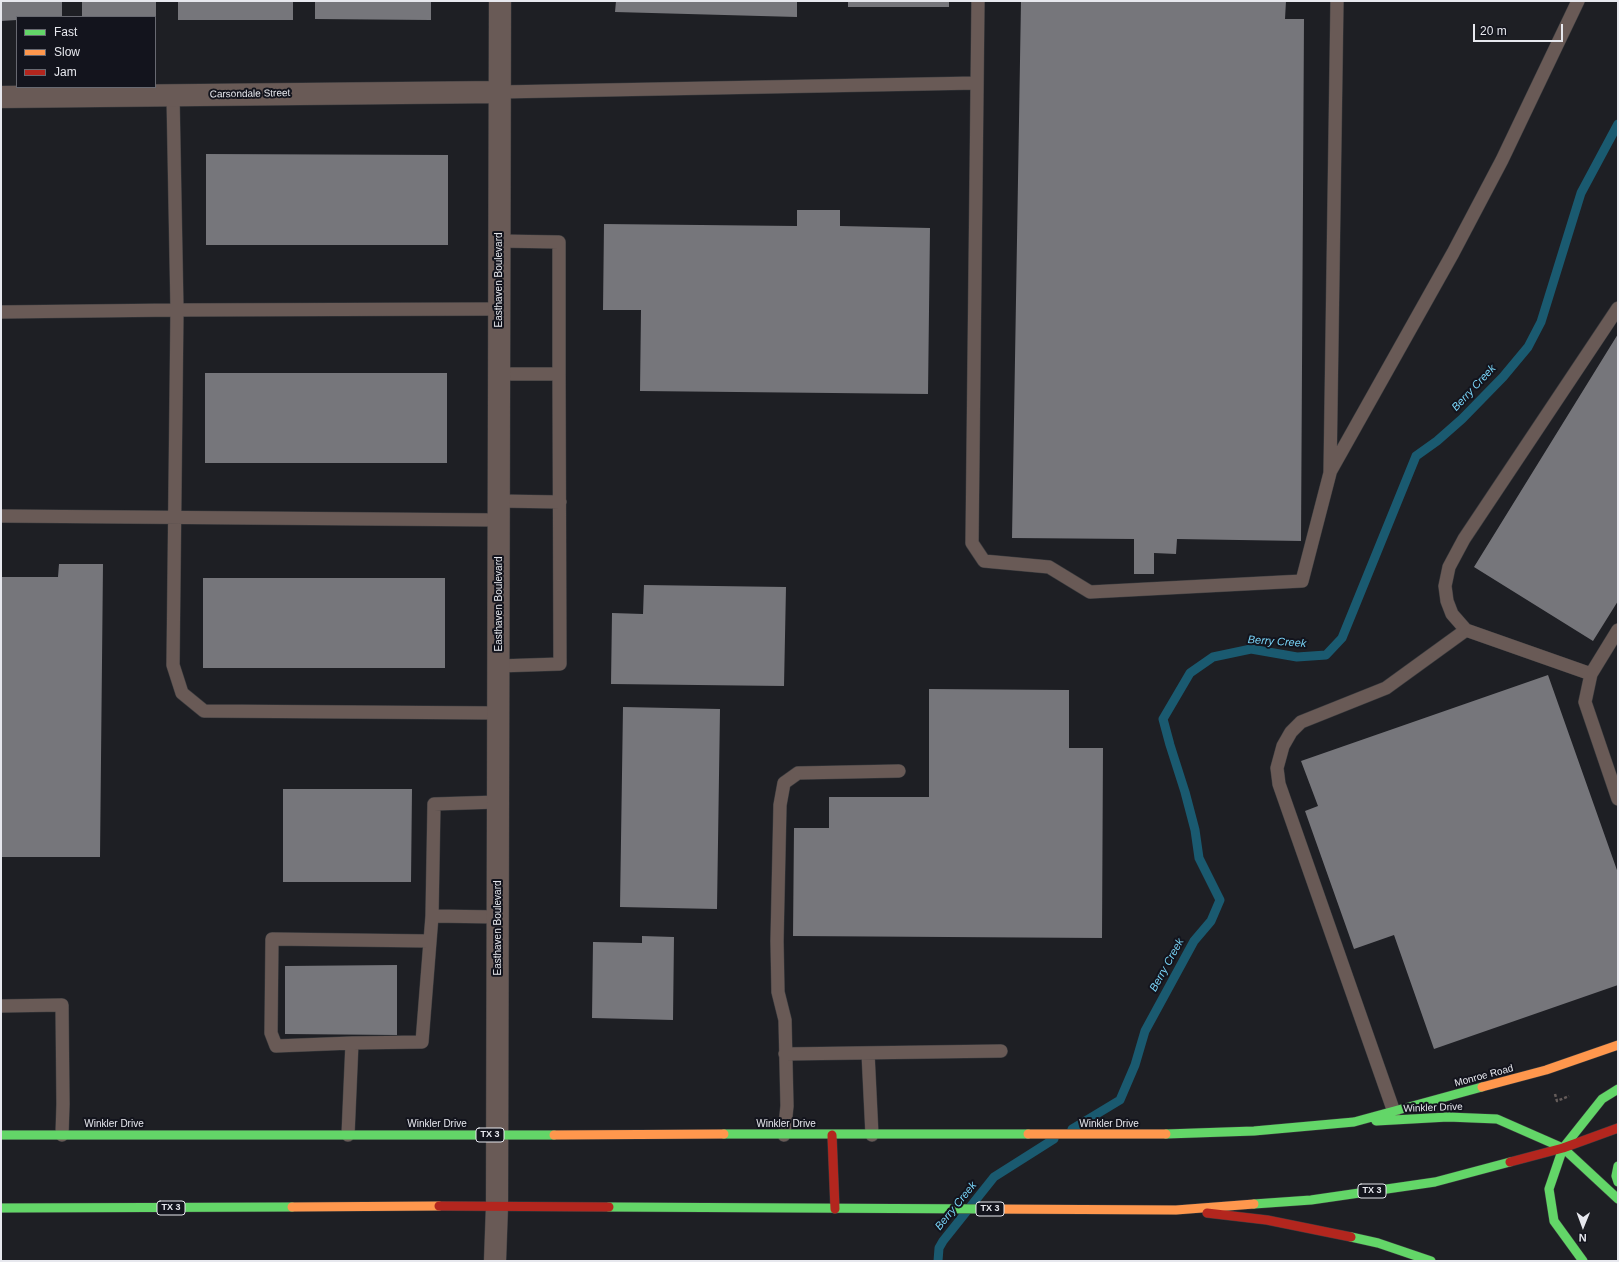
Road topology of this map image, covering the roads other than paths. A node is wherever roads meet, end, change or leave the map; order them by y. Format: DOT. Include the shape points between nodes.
graph roads {
  1 [pos="500,1"];
  2 [pos="978,1"];
  3 [pos="1337,1"];
  4 [pos="1578,1"];
  5 [pos="977,83"];
  6 [pos="500,92"];
  7 [pos="173,95"];
  8 [pos="1,97"];
  9 [pos="499,242"];
  10 [pos="1618,308"];
  11 [pos="499,309"];
  12 [pos="177,310"];
  13 [pos="1,312"];
  14 [pos="499,374"];
  15 [pos="559,374"];
  16 [pos="1330,473"];
  17 [pos="560,502"];
  18 [pos="499,510"];
  19 [pos="1,516"];
  20 [pos="175,518"];
  21 [pos="1466,630"];
  22 [pos="1618,630"];
  23 [pos="498,666"];
  24 [pos="1591,674"];
  25 [pos="498,713"];
  26 [pos="899,771"];
  27 [pos="1618,799"];
  28 [pos="498,802"];
  29 [pos="432,916"];
  30 [pos="498,917"];
  31 [pos="430,941"];
  32 [pos="1,1006"];
  33 [pos="352,1043"];
  34 [pos="1618,1045"];
  35 [pos="1001,1051"];
  36 [pos="868,1053"];
  37 [pos="785,1054"];
  38 [pos="1618,1089"];
  39 [pos="1394,1112"];
  40 [pos="1354,1122"];
  41 [pos="1618,1128"];
  42 [pos="1,1135"];
  43 [pos="62,1135"];
  44 [pos="348,1135"];
  45 [pos="497,1135"];
  46 [pos="784,1135"];
  47 [pos="832,1135"];
  48 [pos="872,1135"];
  49 [pos="1563,1148"];
  50 [pos="1618,1166"];
  51 [pos="1618,1182"];
  52 [pos="1618,1199"];
  53 [pos="497,1206"];
  54 [pos="1,1208"];
  55 [pos="835,1209"];
  56 [pos="1176,1210"];
  57 [pos="495,1261"];
  58 [pos="1431,1261"];
  59 [pos="1583,1261"];
  1 -- 6 [label="street, Easthaven Boulevard"];
  2 -- 5 [label="lane"];
  3 -- 16 [label="lane"];
  4 -- 16 [label="lane" via="1502,160 1457,246"];
  5 -- 6 [label="lane"];
  5 -- 16 [label="lane" via="972,543 984,561 1049,566 1090,592 1302,581"];
  6 -- 7 [label="street, Carsondale Street"];
  6 -- 9 [label="street, Easthaven Boulevard"];
  7 -- 8 [label="street, Carsondale Street"];
  7 -- 12 [label="lane"];
  9 -- 11 [label="street, Easthaven Boulevard"];
  9 -- 15 [label="lane" via="559,242"];
  10 -- 21 [label="lane" via="1469,532 1449,567 1445,586 1447,601 1452,614"];
  11 -- 12 [label="lane"];
  11 -- 14 [label="street, Easthaven Boulevard"];
  12 -- 13 [label="lane"];
  12 -- 20 [label="lane"];
  14 -- 15 [label="lane"];
  14 -- 18 [label="street, Easthaven Boulevard"];
  15 -- 17 [label="lane"];
  17 -- 18 [label="lane"];
  17 -- 23 [label="lane" via="560,664"];
  18 -- 20 [label="lane"];
  18 -- 23 [label="street, Easthaven Boulevard"];
  19 -- 20 [label="lane"];
  20 -- 25 [label="lane" via="173,665 182,693 204,711"];
  21 -- 24 [label="lane"];
  21 -- 39 [label="lane" via="1386,688 1301,722 1283,746 1277,768 1279,784"];
  22 -- 24 [label="lane"];
  23 -- 25 [label="street, Easthaven Boulevard"];
  24 -- 27 [label="lane" via="1585,702"];
  25 -- 28 [label="street, Easthaven Boulevard"];
  26 -- 37 [label="lane" via="798,773 784,783 780,805 777,941 778,992 785,1020"];
  28 -- 29 [label="lane" via="434,804"];
  28 -- 30 [label="street, Easthaven Boulevard"];
  29 -- 30 [label="lane"];
  29 -- 31 [label="lane"];
  30 -- 45 [label="street, Easthaven Boulevard"];
  31 -- 33 [label="lane" via="422,1042"];
  31 -- 33 [label="lane" via="272,939 271,1033 276,1046"];
  32 -- 43 [label="lane" via="62,1005"];
  33 -- 44 [label="lane"];
  34 -- 39 [label="main road, Monroe Road / TX 3" via="1546,1070"];
  35 -- 36 [label="lane"];
  36 -- 37 [label="lane"];
  36 -- 48 [label="lane"];
  37 -- 46 [label="lane" via="787,1106"];
  38 -- 49 [label="main road" via="1602,1099"];
  39 -- 40 [label="main road, Monroe Road / TX 3"];
  40 -- 48 [label="main road, Winkler Drive / TX 3" via="1254,1131 1151,1134"];
  40 -- 49 [label="main road, Winkler Drive" via="1448,1117 1497,1119"];
  41 -- 49 [label="main road, TX 3"];
  42 -- 43 [label="main road, Winkler Drive / TX 3"];
  43 -- 44 [label="main road, Winkler Drive / TX 3"];
  44 -- 45 [label="main road, Winkler Drive / TX 3"];
  45 -- 46 [label="main road, Winkler Drive / TX 3"];
  45 -- 53 [label="street, Easthaven Boulevard"];
  46 -- 47 [label="main road, Winkler Drive / TX 3"];
  47 -- 48 [label="main road, Winkler Drive / TX 3"];
  47 -- 55 [label="main road"];
  49 -- 52 [label="main road, Winkler Drive"];
  49 -- 56 [label="main road, TX 3" via="1435,1182 1311,1200"];
  49 -- 59 [label="main road" via="1550,1189 1554,1221"];
  50 -- 51 [label="main road"];
  53 -- 54 [label="main road, TX 3"];
  53 -- 55 [label="main road, TX 3"];
  53 -- 57 [label="street, Easthaven Boulevard"];
  55 -- 56 [label="main road, TX 3"];
  56 -- 58 [label="main road" via="1267,1220 1378,1243"];
}
